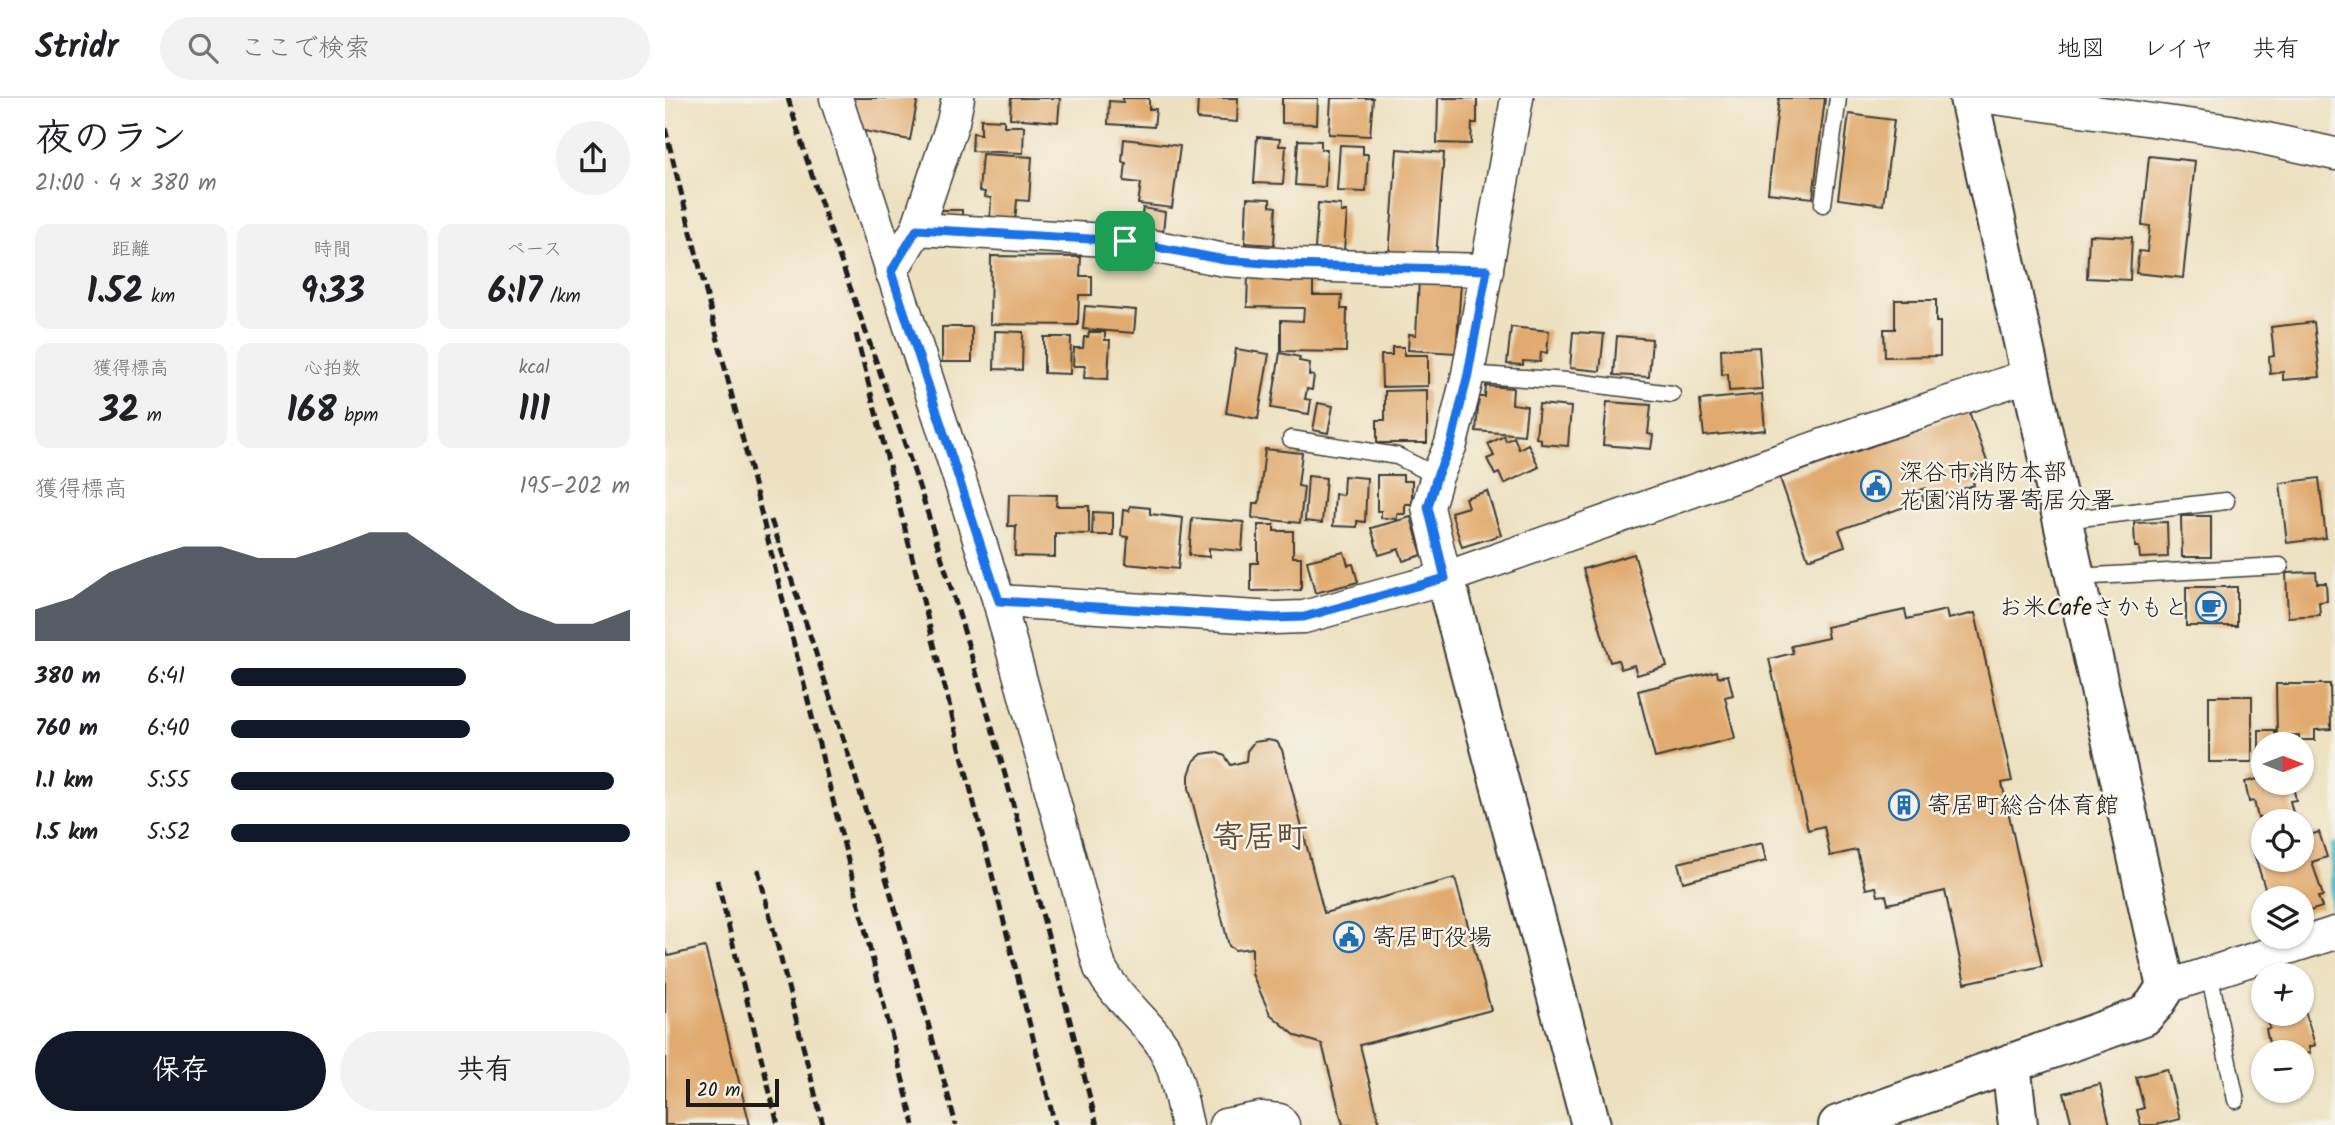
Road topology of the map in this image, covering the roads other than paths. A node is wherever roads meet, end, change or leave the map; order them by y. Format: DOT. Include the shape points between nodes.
graph roads {
  1 [pos="836,98"];
  2 [pos="958,98"];
  3 [pos="1517,98"];
  4 [pos="1838,98"];
  5 [pos="1969,98"];
  6 [pos="1994,98"];
  7 [pos="2335,154"];
  8 [pos="1823,204"];
  9 [pos="917,229"];
  10 [pos="1487,270"];
  11 [pos="891,272"];
  12 [pos="1468,374"];
  13 [pos="2030,375"];
  14 [pos="1672,394"];
  15 [pos="1291,439"];
  16 [pos="1437,476"];
  17 [pos="2226,501"];
  18 [pos="2063,520"];
  19 [pos="2280,566"];
  20 [pos="2075,577"];
  21 [pos="1445,578"];
  22 [pos="999,601"];
  23 [pos="2335,933"];
  24 [pos="2209,973"];
  25 [pos="2166,987"];
  26 [pos="2011,1064"];
  27 [pos="2236,1100"];
  28 [pos="1187,1125"];
  29 [pos="1225,1125"];
  30 [pos="1283,1125"];
  31 [pos="1591,1125"];
  32 [pos="1838,1125"];
  33 [pos="2018,1125"];
  1 -- 11 [label="street"];
  2 -- 9 [label="street"];
  3 -- 10 [label="street"];
  4 -- 8 [label="lane"];
  5 -- 13 [label="street"];
  6 -- 7 [label="street" via="2231,131"];
  9 -- 10 [label="street" via="1125,241 1264,263"];
  9 -- 11 [label="street"];
  10 -- 12 [label="street"];
  11 -- 22 [label="street"];
  12 -- 14 [label="lane"];
  12 -- 16 [label="street" via="1451,444"];
  13 -- 18 [label="street"];
  13 -- 21 [label="street"];
  15 -- 16 [label="lane" via="1397,456"];
  16 -- 21 [label="street" via="1428,507"];
  17 -- 18 [label="lane"];
  18 -- 20 [label="street"];
  19 -- 20 [label="lane"];
  20 -- 25 [label="street"];
  21 -- 22 [label="street" via="1304,617"];
  21 -- 31 [label="street"];
  22 -- 28 [label="street" via="1100,968 1110,987 1159,1040 1172,1065"];
  23 -- 24 [label="street"];
  24 -- 25 [label="street"];
  24 -- 27 [label="lane"];
  25 -- 26 [label="street" via="2144,1016"];
  26 -- 32 [label="street"];
  26 -- 33 [label="street"];
  29 -- 30 [label="street" via="1261,1118 1279,1120"];
}
